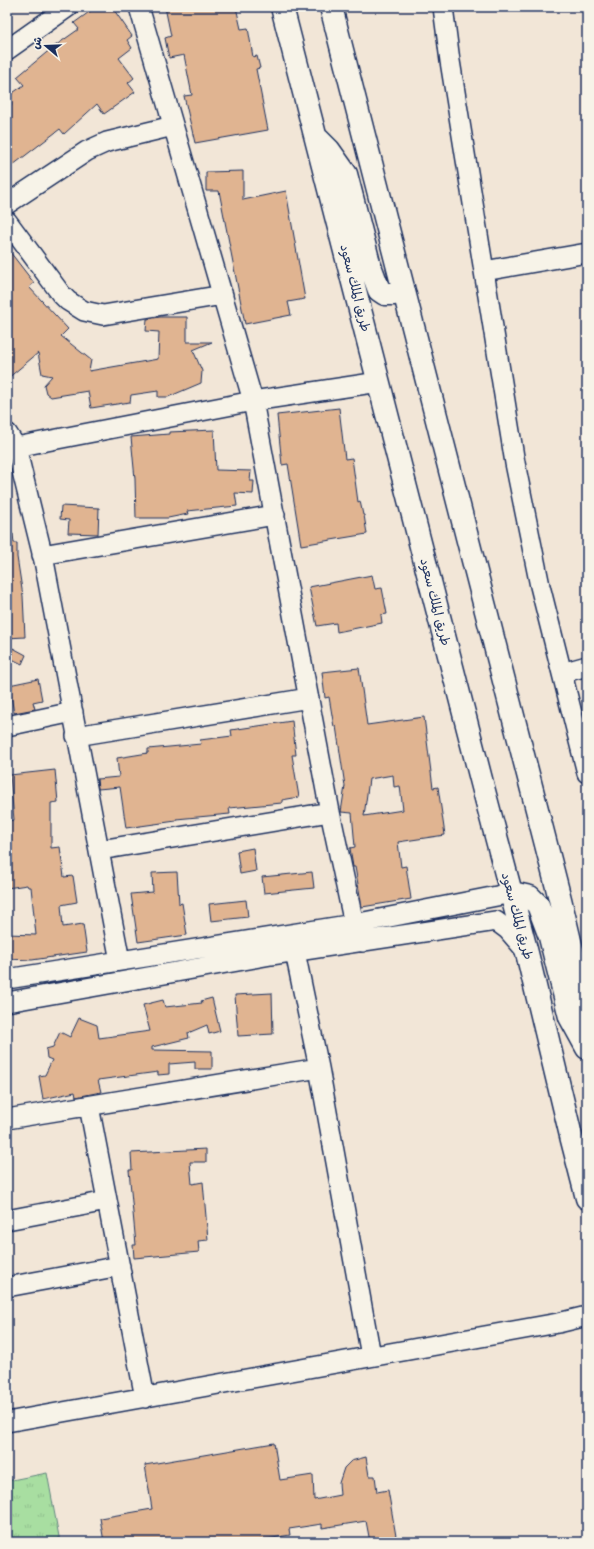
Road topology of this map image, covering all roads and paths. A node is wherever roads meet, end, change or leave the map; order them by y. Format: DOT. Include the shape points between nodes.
graph roads {
  1 [pos="68,7"];
  2 [pos="139,7"];
  3 [pos="282,7"];
  4 [pos="443,7"];
  5 [pos="337,12"];
  6 [pos="7,50"];
  7 [pos="173,126"];
  8 [pos="315,136"];
  9 [pos="7,204"];
  10 [pos="9,226"];
  11 [pos="587,253"];
  12 [pos="484,271"];
  13 [pos="403,287"];
  14 [pos="223,295"];
  15 [pos="379,382"];
  16 [pos="253,401"];
  17 [pos="12,440"];
  18 [pos="275,515"];
  19 [pos="42,555"];
  20 [pos="587,666"];
  21 [pos="562,673"];
  22 [pos="309,698"];
  23 [pos="73,712"];
  24 [pos="7,726"];
  25 [pos="76,736"];
  26 [pos="587,773"];
  27 [pos="330,812"];
  28 [pos="100,850"];
  29 [pos="512,893"];
  30 [pos="354,924"];
  31 [pos="362,942"];
  32 [pos="295,952"];
  33 [pos="528,953"];
  34 [pos="120,961"];
  35 [pos="7,979"];
  36 [pos="7,1002"];
  37 [pos="587,1012"];
  38 [pos="587,1048"];
  39 [pos="319,1068"];
  40 [pos="89,1106"];
  41 [pos="7,1119"];
  42 [pos="587,1198"];
  43 [pos="107,1201"];
  44 [pos="7,1220"];
  45 [pos="120,1266"];
  46 [pos="7,1288"];
  47 [pos="587,1316"];
  48 [pos="370,1356"];
  49 [pos="145,1398"];
  50 [pos="7,1422"];
  1 -- 6 [label="street"];
  2 -- 7 [label="street"];
  3 -- 8 [label="main road, طريق الملك سعود"];
  4 -- 12 [label="street"];
  5 -- 13 [label="main road"];
  7 -- 9 [label="street" via="107,142 87,151"];
  7 -- 14 [label="street"];
  8 -- 13 [label="main road" via="346,174 369,263 379,290 385,294 393,294"];
  8 -- 15 [label="main road, طريق الملك سعود"];
  10 -- 14 [label="street" via="62,294 72,304 93,314 112,314"];
  11 -- 12 [label="street"];
  12 -- 21 [label="street" via="515,463 540,586"];
  13 -- 37 [label="main road"];
  14 -- 16 [label="street"];
  15 -- 16 [label="street"];
  15 -- 29 [label="main road, طريق الملك سعود"];
  16 -- 17 [label="street"];
  16 -- 18 [label="street"];
  17 -- 19 [label="street"];
  18 -- 19 [label="street"];
  18 -- 22 [label="street"];
  19 -- 23 [label="street"];
  20 -- 21 [label="street"];
  21 -- 26 [label="street"];
  22 -- 25 [label="street"];
  22 -- 27 [label="street"];
  23 -- 24 [label="street"];
  23 -- 25 [label="street"];
  25 -- 28 [label="street"];
  27 -- 28 [label="street"];
  27 -- 30 [label="street"];
  28 -- 34 [label="street"];
  29 -- 30 [label="street"];
  29 -- 33 [label="main road, طريق الملك سعود"];
  29 -- 38 [label="main road" via="530,897 538,905 548,931 570,1017"];
  30 -- 31 [label="street"];
  30 -- 34 [label="street"];
  31 -- 32 [label="street"];
  31 -- 33 [label="street" via="496,922 508,930"];
  32 -- 36 [label="street"];
  32 -- 39 [label="street"];
  33 -- 42 [label="main road, طريق الملك سعود"];
  34 -- 35 [label="street"];
  39 -- 40 [label="street"];
  39 -- 48 [label="street"];
  40 -- 41 [label="street"];
  40 -- 43 [label="street"];
  43 -- 44 [label="street"];
  43 -- 45 [label="street"];
  45 -- 46 [label="street"];
  45 -- 49 [label="street"];
  47 -- 48 [label="street"];
  48 -- 49 [label="street"];
  49 -- 50 [label="street"];
}
